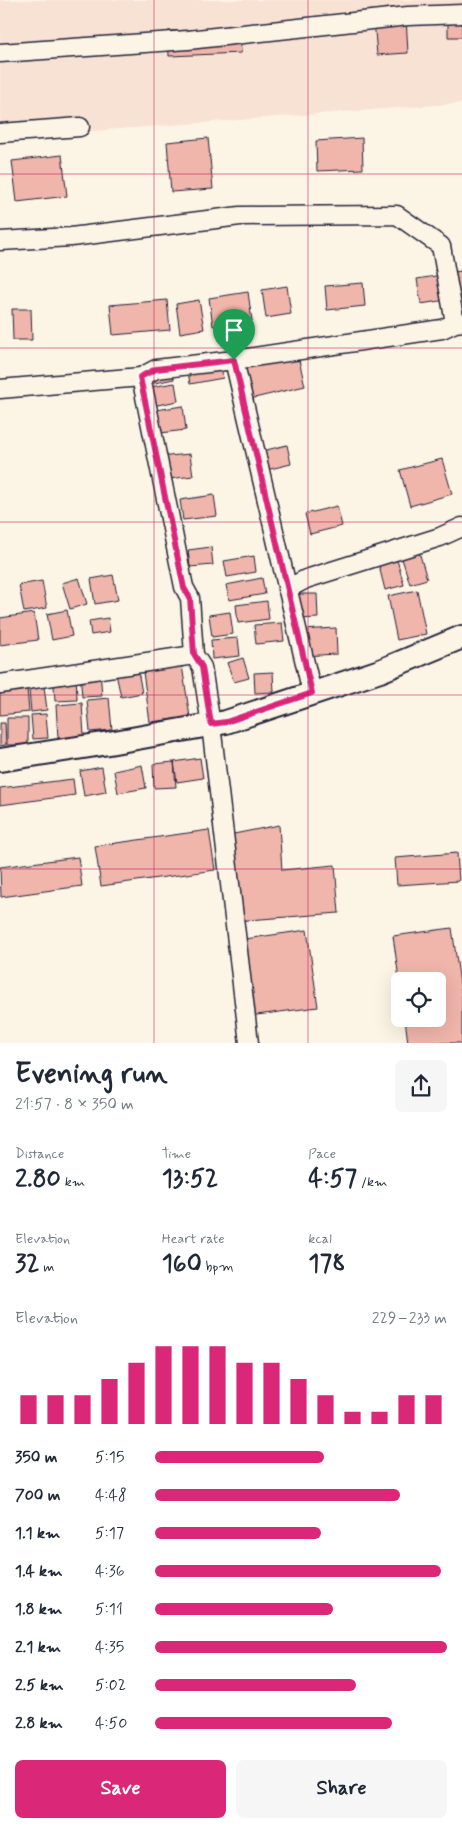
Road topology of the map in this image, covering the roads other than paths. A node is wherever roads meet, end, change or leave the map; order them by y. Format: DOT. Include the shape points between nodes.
graph roads {
  1 [pos="462,14"];
  2 [pos="0,53"];
  3 [pos="80,127"];
  4 [pos="0,133"];
  5 [pos="0,241"];
  6 [pos="458,322"];
  7 [pos="234,360"];
  8 [pos="140,377"];
  9 [pos="0,389"];
  10 [pos="462,527"];
  11 [pos="287,589"];
  12 [pos="462,637"];
  13 [pos="194,654"];
  14 [pos="0,684"];
  15 [pos="312,693"];
  16 [pos="211,724"];
  17 [pos="0,760"];
  18 [pos="250,1043"];
  1 -- 2 [label="street" via="408,16 188,40"];
  3 -- 4 [label="street"];
  5 -- 6 [label="street" via="71,237 240,216 398,215 441,246"];
  6 -- 7 [label="street" via="442,329"];
  7 -- 8 [label="street" via="156,369"];
  7 -- 11 [label="street"];
  8 -- 9 [label="street"];
  8 -- 13 [label="street" via="184,588 190,598"];
  10 -- 11 [label="street" via="440,537 306,578"];
  11 -- 15 [label="street"];
  12 -- 15 [label="street" via="380,671"];
  13 -- 14 [label="street"];
  13 -- 16 [label="street" via="202,667"];
  15 -- 16 [label="street"];
  16 -- 17 [label="street"];
  16 -- 18 [label="street"];
}
